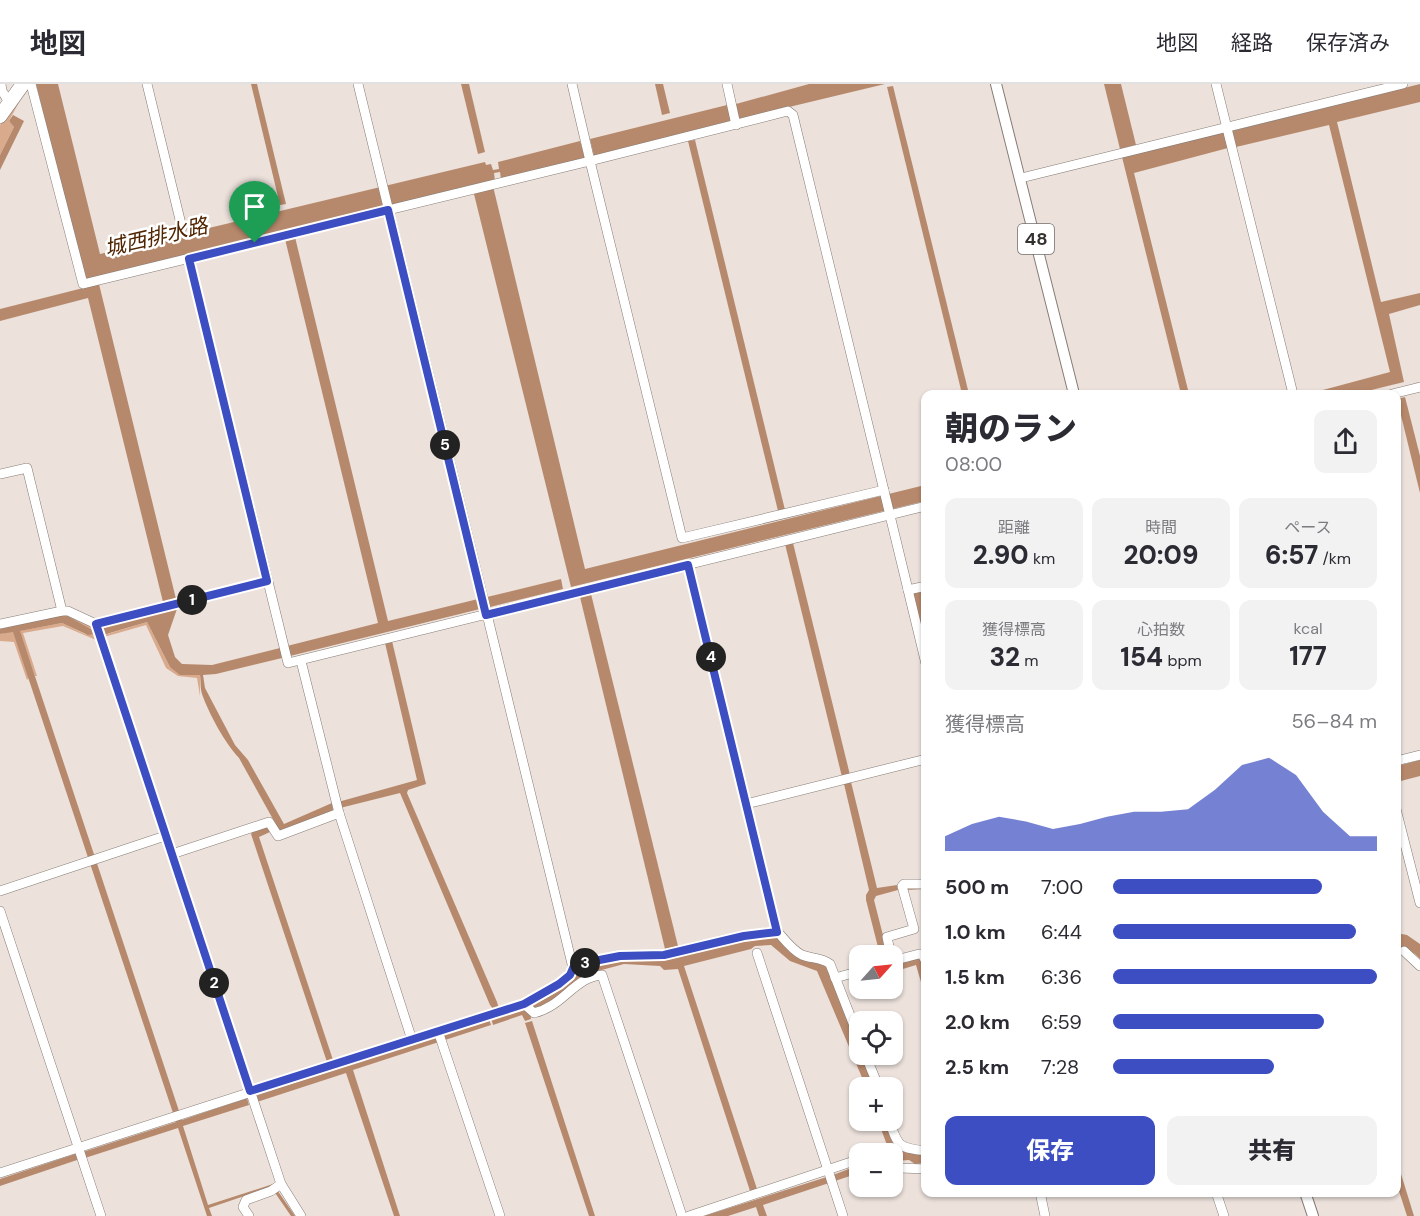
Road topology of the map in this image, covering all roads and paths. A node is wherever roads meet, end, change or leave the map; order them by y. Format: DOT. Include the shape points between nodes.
graph roads {
  1 [pos="1,84"];
  2 [pos="23,84"];
  3 [pos="31,84"];
  4 [pos="147,84"];
  5 [pos="358,84"];
  6 [pos="572,84"];
  7 [pos="727,84"];
  8 [pos="996,84"];
  9 [pos="1216,84"];
  10 [pos="1402,84"];
  11 [pos="5,101"];
  12 [pos="0,116"];
  13 [pos="734,117"];
  14 [pos="1226,128"];
  15 [pos="588,153"];
  16 [pos="1021,178"];
  17 [pos="388,209"];
  18 [pos="182,228"];
  19 [pos="189,259"];
  20 [pos="1420,387"];
  21 [pos="1073,390"];
  22 [pos="1292,390"];
  23 [pos="1401,392"];
  24 [pos="0,474"];
  25 [pos="884,490"];
  26 [pos="921,507"];
  27 [pos="890,515"];
  28 [pos="688,565"];
  29 [pos="267,581"];
  30 [pos="921,586"];
  31 [pos="908,590"];
  32 [pos="62,611"];
  33 [pos="486,615"];
  34 [pos="0,624"];
  35 [pos="96,624"];
  36 [pos="921,643"];
  37 [pos="301,661"];
  38 [pos="1420,755"];
  39 [pos="1401,759"];
  40 [pos="921,760"];
  41 [pos="746,804"];
  42 [pos="339,813"];
  43 [pos="1401,829"];
  44 [pos="165,836"];
  45 [pos="171,854"];
  46 [pos="921,884"];
  47 [pos="0,891"];
  48 [pos="1420,903"];
  49 [pos="0,911"];
  50 [pos="777,932"];
  51 [pos="889,945"];
  52 [pos="1404,951"];
  53 [pos="757,953"];
  54 [pos="921,954"];
  55 [pos="903,958"];
  56 [pos="1420,966"];
  57 [pos="573,968"];
  58 [pos="849,974"];
  59 [pos="835,978"];
  60 [pos="527,1008"];
  61 [pos="849,1013"];
  62 [pos="440,1035"];
  63 [pos="412,1040"];
  64 [pos="250,1091"];
  65 [pos="894,1131"];
  66 [pos="78,1148"];
  67 [pos="921,1151"];
  68 [pos="849,1164"];
  69 [pos="903,1168"];
  70 [pos="921,1169"];
  71 [pos="829,1171"];
  72 [pos="0,1173"];
  73 [pos="276,1187"];
  74 [pos="1041,1197"];
  75 [pos="1218,1197"];
  76 [pos="1307,1197"];
  77 [pos="101,1216"];
  78 [pos="249,1216"];
  79 [pos="301,1216"];
  80 [pos="500,1216"];
  81 [pos="682,1216"];
  82 [pos="688,1216"];
  83 [pos="843,1216"];
  84 [pos="1045,1216"];
  85 [pos="1224,1216"];
  86 [pos="1313,1216"];
  1 -- 11 [label="street"];
  2 -- 11 [label="highway"];
  3 -- 19 [label="street" via="81,282"];
  4 -- 18 [label="street"];
  5 -- 17 [label="street"];
  6 -- 15 [label="street"];
  7 -- 13 [label="street"];
  8 -- 16 [label="main road, 48"];
  9 -- 14 [label="street"];
  10 -- 14 [label="street"];
  11 -- 12 [label="highway"];
  13 -- 15 [label="street"];
  13 -- 25 [label="street" via="788,111 793,115"];
  14 -- 16 [label="street"];
  14 -- 22 [label="street"];
  15 -- 17 [label="street" via="496,185"];
  15 -- 25 [label="street" via="682,538"];
  16 -- 21 [label="main road, 48"];
  17 -- 19 [label="street"];
  17 -- 33 [label="street"];
  19 -- 29 [label="street"];
  20 -- 23 [label="street"];
  24 -- 32 [label="street" via="27,468"];
  25 -- 27 [label="street"];
  26 -- 27 [label="street"];
  27 -- 28 [label="street"];
  27 -- 31 [label="street"];
  28 -- 33 [label="street"];
  28 -- 41 [label="street"];
  29 -- 35 [label="street"];
  29 -- 37 [label="street" via="288,663"];
  30 -- 31 [label="street"];
  31 -- 36 [label="street"];
  32 -- 34 [label="street"];
  32 -- 35 [label="street"];
  33 -- 37 [label="street"];
  33 -- 57 [label="street"];
  35 -- 44 [label="street"];
  37 -- 42 [label="street"];
  38 -- 39 [label="street"];
  40 -- 41 [label="street"];
  41 -- 50 [label="street"];
  42 -- 45 [label="street" via="278,836 269,822"];
  42 -- 63 [label="street"];
  43 -- 48 [label="street"];
  44 -- 45 [label="street"];
  44 -- 47 [label="street"];
  45 -- 64 [label="street"];
  46 -- 51 [label="street" via="902,886 914,929 887,937"];
  49 -- 66 [label="street"];
  50 -- 57 [label="street" via="664,955 620,956"];
  50 -- 59 [label="street" via="804,956 830,964"];
  52 -- 56 [label="street"];
  53 -- 71 [label="street"];
  54 -- 55 [label="street"];
  57 -- 60 [label="street" via="570,975"];
  58 -- 59 [label="street"];
  59 -- 61 [label="street"];
  60 -- 62 [label="street"];
  60 -- 81 [label="street" via="540,1011 560,1001 584,979 602,975"];
  62 -- 63 [label="street"];
  62 -- 80 [label="street"];
  63 -- 64 [label="street"];
  64 -- 66 [label="street"];
  64 -- 73 [label="street"];
  65 -- 67 [label="street" via="904,1149"];
  66 -- 72 [label="street"];
  66 -- 77 [label="street"];
  68 -- 71 [label="street"];
  69 -- 70 [label="street"];
  71 -- 82 [label="street"];
  71 -- 83 [label="street"];
  73 -- 78 [label="street" via="246,1200 243,1207"];
  73 -- 79 [label="street"];
  74 -- 84 [label="street"];
  75 -- 85 [label="street"];
  76 -- 86 [label="main road"];
}
